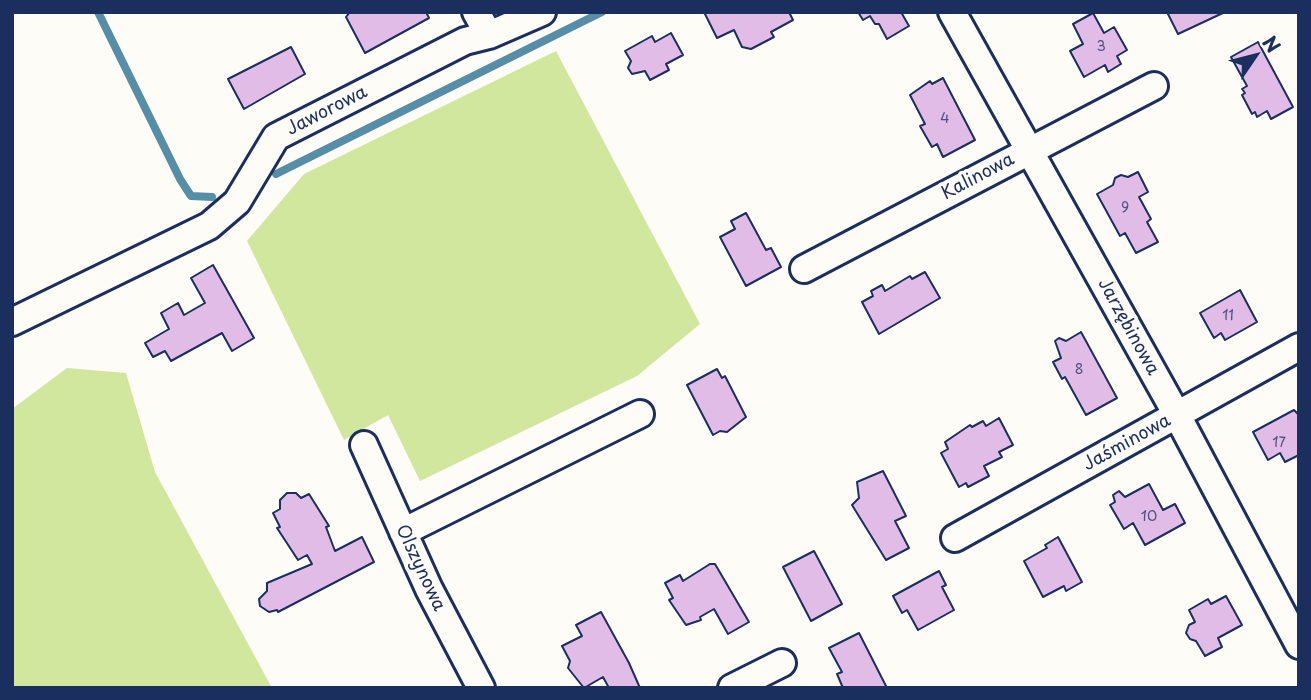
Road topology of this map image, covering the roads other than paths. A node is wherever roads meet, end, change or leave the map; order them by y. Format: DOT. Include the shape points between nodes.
graph roads {
  1 [pos="476,12"];
  2 [pos="542,12"];
  3 [pos="951,12"];
  4 [pos="489,36"];
  5 [pos="1154,86"];
  6 [pos="1028,150"];
  7 [pos="804,269"];
  8 [pos="12,322"];
  9 [pos="1299,347"];
  10 [pos="640,414"];
  11 [pos="1177,415"];
  12 [pos="364,445"];
  13 [pos="403,532"];
  14 [pos="955,538"];
  15 [pos="1299,645"];
  16 [pos="782,663"];
  17 [pos="481,688"];
  18 [pos="732,688"];
  1 -- 4 [label="street"];
  2 -- 4 [label="street, Jaworowa"];
  3 -- 6 [label="street, Jarzębinowa"];
  4 -- 8 [label="street, Jaworowa" via="465,41 276,137 237,202 209,226"];
  5 -- 6 [label="street, Kalinowa"];
  6 -- 7 [label="street, Kalinowa"];
  6 -- 11 [label="street, Jarzębinowa"];
  9 -- 11 [label="street, Jaśminowa"];
  10 -- 13 [label="street"];
  11 -- 14 [label="street, Jaśminowa"];
  11 -- 15 [label="street, Jarzębinowa"];
  12 -- 13 [label="street, Olszynowa"];
  13 -- 17 [label="street, Olszynowa"];
  16 -- 18 [label="street"];
}
